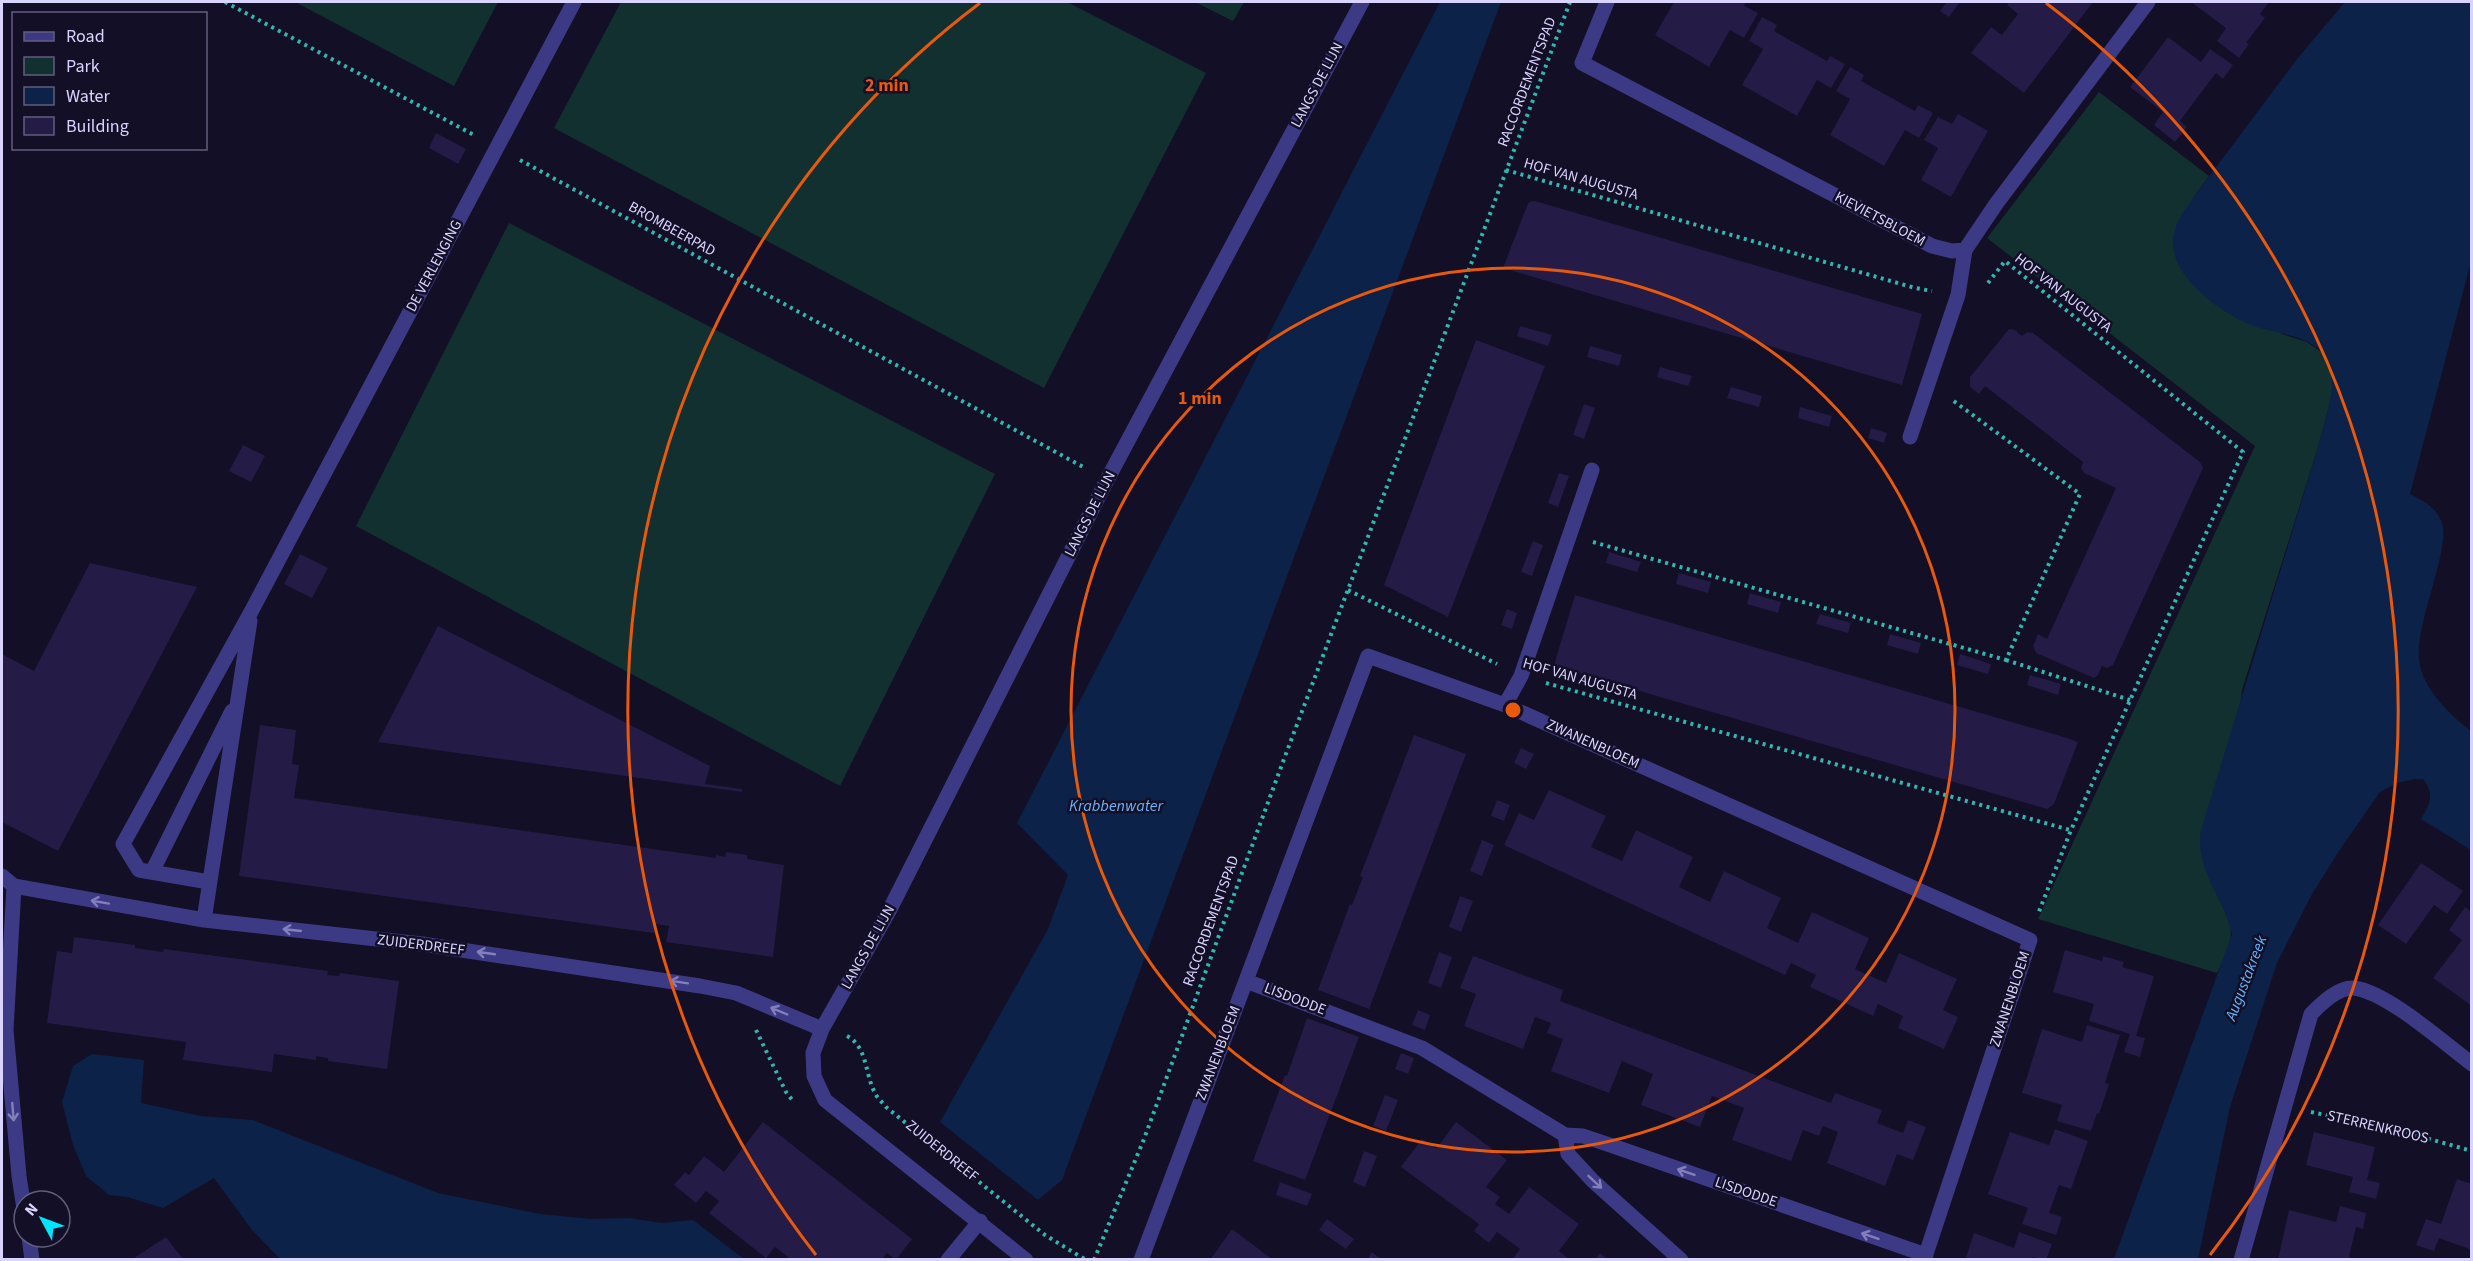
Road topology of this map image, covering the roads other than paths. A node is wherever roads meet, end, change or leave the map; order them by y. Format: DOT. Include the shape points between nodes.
graph roads {
  1 [pos="574,2"];
  2 [pos="1362,2"];
  3 [pos="1607,2"];
  4 [pos="2148,2"];
  5 [pos="1965,250"];
  6 [pos="1910,437"];
  7 [pos="1592,470"];
  8 [pos="252,610"];
  9 [pos="238,698"];
  10 [pos="1505,705"];
  11 [pos="152,872"];
  12 [pos="2,876"];
  13 [pos="209,882"];
  14 [pos="14,886"];
  15 [pos="204,920"];
  16 [pos="1246,981"];
  17 [pos="822,1029"];
  18 [pos="2472,1064"];
  19 [pos="1565,1135"];
  20 [pos="21,1189"];
  21 [pos="980,1221"];
  22 [pos="1925,1257"];
  23 [pos="948,1260"];
  24 [pos="1026,1260"];
  25 [pos="1141,1260"];
  26 [pos="1681,1260"];
  27 [pos="2241,1260"];
  1 -- 8 [label="street, DE VERLENGING"];
  2 -- 17 [label="street, LANGS DE LIJN" via="1107,480 889,911"];
  3 -- 5 [label="street, KIEVIETSBLOEM" via="1582,63 1932,246"];
  4 -- 5 [label="street"];
  5 -- 6 [label="street" via="1958,295"];
  7 -- 10 [label="street" via="1521,676"];
  8 -- 9 [label="street"];
  8 -- 11 [label="street, DE VERLENGING" via="123,844 139,870"];
  9 -- 11 [label="street"];
  9 -- 13 [label="street"];
  10 -- 16 [label="street, ZWANENBLOEM" via="1368,656"];
  10 -- 22 [label="street, ZWANENBLOEM" via="2030,940"];
  11 -- 13 [label="street"];
  12 -- 14 [label="street"];
  13 -- 15 [label="street"];
  15 -- 14 [label="street, ZUIDERDREEF, one-way"];
  14 -- 20 [label="street, one-way" via="6,1030"];
  17 -- 15 [label="street, ZUIDERDREEF, one-way" via="736,993 700,986 422,944"];
  16 -- 19 [label="street, LISDODDE" via="1422,1047"];
  16 -- 25 [label="street, ZWANENBLOEM"];
  17 -- 21 [label="street, ZUIDERDREEF" via="813,1053 814,1076 825,1100"];
  18 -- 27 [label="street" via="2387,1000 2353,988 2330,996 2311,1014"];
  22 -- 19 [label="street, LISDODDE, one-way" via="1610,1144"];
  19 -- 26 [label="street, one-way" via="1568,1154 1593,1181"];
  21 -- 23 [label="street"];
  21 -- 24 [label="street, ZUIDERDREEF"];
}
